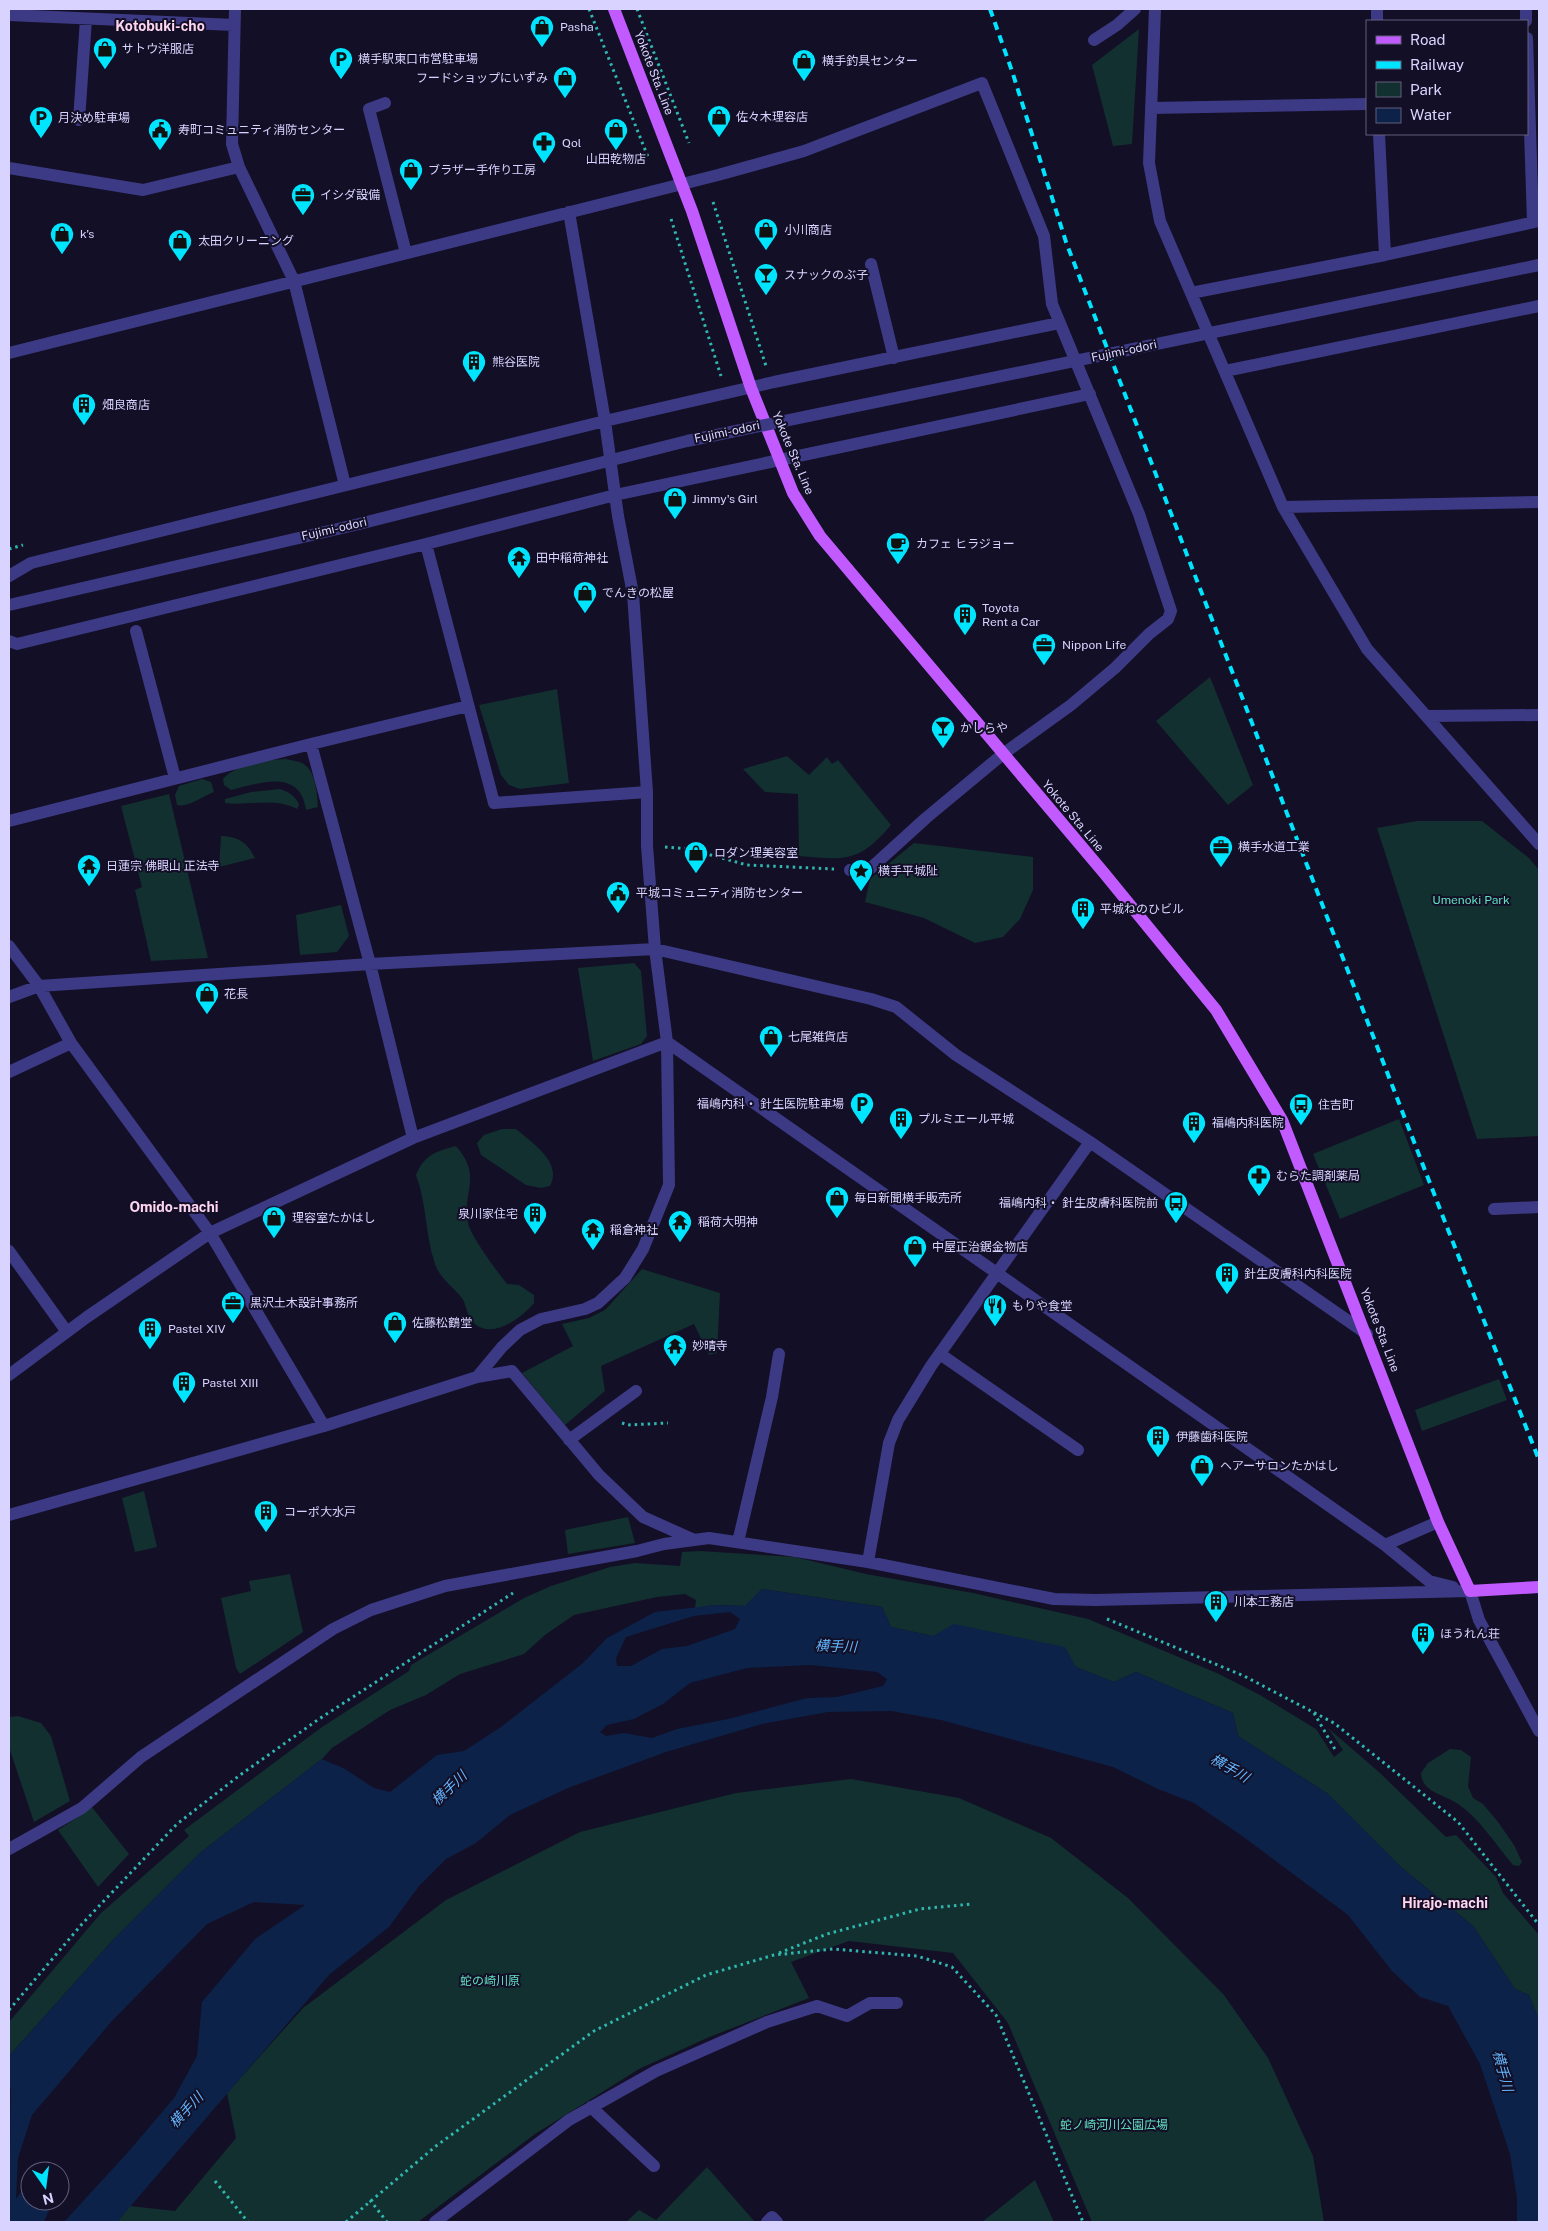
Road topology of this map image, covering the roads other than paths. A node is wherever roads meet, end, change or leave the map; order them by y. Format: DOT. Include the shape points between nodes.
graph roads {
  1 [pos="235,9"];
  2 [pos="614,9"];
  3 [pos="1135,9"];
  4 [pos="1155,9"];
  5 [pos="9,15"];
  6 [pos="86,19"];
  7 [pos="234,25"];
  8 [pos="1094,40"];
  9 [pos="1528,58"];
  10 [pos="385,103"];
  11 [pos="1366,104"];
  12 [pos="1151,108"];
  13 [pos="79,120"];
  14 [pos="1379,135"];
  15 [pos="239,167"];
  16 [pos="9,168"];
  17 [pos="681,184"];
  18 [pos="569,212"];
  19 [pos="1536,222"];
  20 [pos="406,253"];
  21 [pos="1385,255"];
  22 [pos="871,264"];
  23 [pos="1539,265"];
  24 [pos="294,282"];
  25 [pos="1191,293"];
  26 [pos="1539,306"];
  27 [pos="1059,323"];
  28 [pos="9,353"];
  29 [pos="894,358"];
  30 [pos="1225,371"];
  31 [pos="751,388"];
  32 [pos="1090,394"];
  33 [pos="605,421"];
  34 [pos="780,461"];
  35 [pos="346,485"];
  36 [pos="615,495"];
  37 [pos="1539,502"];
  38 [pos="1283,507"];
  39 [pos="426,544"];
  40 [pos="9,576"];
  41 [pos="9,605"];
  42 [pos="136,631"];
  43 [pos="9,641"];
  44 [pos="468,706"];
  45 [pos="1539,715"];
  46 [pos="1428,716"];
  47 [pos="311,744"];
  48 [pos="1004,754"];
  49 [pos="174,778"];
  50 [pos="647,792"];
  51 [pos="9,821"];
  52 [pos="1539,844"];
  53 [pos="850,870"];
  54 [pos="9,946"];
  55 [pos="655,949"];
  56 [pos="370,964"];
  57 [pos="39,986"];
  58 [pos="9,997"];
  59 [pos="667,1042"];
  60 [pos="71,1043"];
  61 [pos="9,1072"];
  62 [pos="413,1138"];
  63 [pos="1090,1142"];
  64 [pos="1539,1207"];
  65 [pos="1494,1209"];
  66 [pos="210,1233"];
  67 [pos="9,1251"];
  68 [pos="997,1275"];
  69 [pos="67,1332"];
  70 [pos="1367,1334"];
  71 [pos="780,1354"];
  72 [pos="940,1354"];
  73 [pos="9,1375"];
  74 [pos="477,1377"];
  75 [pos="636,1390"];
  76 [pos="324,1426"];
  77 [pos="570,1440"];
  78 [pos="1078,1450"];
  79 [pos="9,1515"];
  80 [pos="1438,1522"];
  81 [pos="694,1540"];
  82 [pos="738,1542"];
  83 [pos="1385,1545"];
  84 [pos="868,1562"];
  85 [pos="1539,1587"];
  86 [pos="1470,1591"];
  87 [pos="1539,1731"];
  88 [pos="9,1849"];
  89 [pos="897,2002"];
  90 [pos="591,2107"];
  91 [pos="654,2166"];
  92 [pos="435,2222"];
  93 [pos="767,2222"];
  94 [pos="777,2222"];
  1 -- 7 [label="street"];
  2 -- 17 [label="main road, Yokote Sta. Line"];
  3 -- 8 [label="street"];
  4 -- 12 [label="street"];
  5 -- 6 [label="street"];
  6 -- 7 [label="street"];
  6 -- 13 [label="street"];
  7 -- 15 [label="street" via="232,144"];
  9 -- 19 [label="street"];
  10 -- 20 [label="street" via="369,109"];
  11 -- 12 [label="street"];
  12 -- 25 [label="street" via="1149,164 1160,221"];
  14 -- 21 [label="street"];
  15 -- 16 [label="street" via="143,190"];
  15 -- 24 [label="street"];
  17 -- 18 [label="street"];
  17 -- 27 [label="street" via="804,151 982,83 1044,236 1052,304"];
  17 -- 31 [label="main road, Yokote Sta. Line"];
  18 -- 20 [label="street"];
  18 -- 33 [label="street"];
  19 -- 21 [label="street"];
  20 -- 24 [label="street"];
  21 -- 25 [label="street"];
  22 -- 29 [label="street"];
  23 -- 41 [label="street, Fujimi-odori, bridge" via="687,441 359,524"];
  24 -- 28 [label="street"];
  24 -- 35 [label="street"];
  25 -- 30 [label="street"];
  26 -- 30 [label="street"];
  27 -- 29 [label="street"];
  27 -- 32 [label="street"];
  29 -- 31 [label="street"];
  30 -- 38 [label="street"];
  31 -- 33 [label="street"];
  31 -- 34 [label="main road, Yokote Sta. Line"];
  32 -- 34 [label="street"];
  32 -- 48 [label="street" via="1139,514 1171,611 1168,619 1115,668"];
  33 -- 35 [label="street"];
  33 -- 36 [label="street"];
  34 -- 36 [label="street"];
  34 -- 48 [label="main road, Yokote Sta. Line" via="794,493 820,536"];
  35 -- 40 [label="street" via="31,562"];
  36 -- 39 [label="street"];
  36 -- 50 [label="street" via="633,594"];
  37 -- 38 [label="street"];
  38 -- 46 [label="street" via="1367,649"];
  39 -- 43 [label="street" via="18,644"];
  39 -- 44 [label="street"];
  42 -- 49 [label="street"];
  44 -- 47 [label="street"];
  44 -- 50 [label="street" via="494,802"];
  45 -- 46 [label="street"];
  46 -- 52 [label="street"];
  47 -- 49 [label="street"];
  47 -- 56 [label="street"];
  48 -- 53 [label="street" via="871,868"];
  48 -- 70 [label="main road, Yokote Sta. Line" via="1216,1010 1282,1120"];
  49 -- 51 [label="street"];
  50 -- 55 [label="street" via="647,846"];
  54 -- 57 [label="street"];
  55 -- 56 [label="street"];
  55 -- 59 [label="street"];
  55 -- 63 [label="street" via="896,1007 956,1055"];
  56 -- 57 [label="street"];
  56 -- 62 [label="street"];
  57 -- 58 [label="street"];
  57 -- 60 [label="street"];
  59 -- 62 [label="street"];
  59 -- 68 [label="street"];
  59 -- 74 [label="street" via="669,1185 643,1249 625,1278 598,1303 541,1319 520,1330"];
  60 -- 61 [label="street"];
  60 -- 66 [label="street"];
  62 -- 66 [label="street"];
  63 -- 68 [label="street"];
  63 -- 70 [label="street"];
  64 -- 65 [label="street"];
  66 -- 69 [label="street"];
  66 -- 76 [label="street"];
  67 -- 69 [label="street"];
  68 -- 72 [label="street"];
  68 -- 83 [label="street"];
  69 -- 73 [label="street"];
  70 -- 80 [label="main road, Yokote Sta. Line"];
  71 -- 82 [label="street"];
  72 -- 78 [label="street"];
  72 -- 84 [label="street" via="898,1420 889,1443"];
  74 -- 76 [label="street"];
  74 -- 77 [label="street" via="512,1371"];
  75 -- 77 [label="street"];
  76 -- 79 [label="street"];
  77 -- 81 [label="street" via="599,1476 643,1517"];
  80 -- 83 [label="street"];
  80 -- 86 [label="main road, Yokote Sta. Line"];
  81 -- 82 [label="street" via="709,1538"];
  81 -- 88 [label="street" via="446,1586 371,1610 333,1628 141,1757 82,1808"];
  82 -- 84 [label="street"];
  83 -- 86 [label="street" via="1429,1581"];
  84 -- 86 [label="street" via="1054,1599"];
  85 -- 86 [label="main road"];
  86 -- 87 [label="street" via="1479,1620"];
  89 -- 90 [label="street" via="870,2003 847,2016 817,2006 767,2022 656,2070"];
  90 -- 91 [label="street"];
  90 -- 92 [label="street" via="569,2120"];
  93 -- 94 [label="street" via="772,2217"];
}
